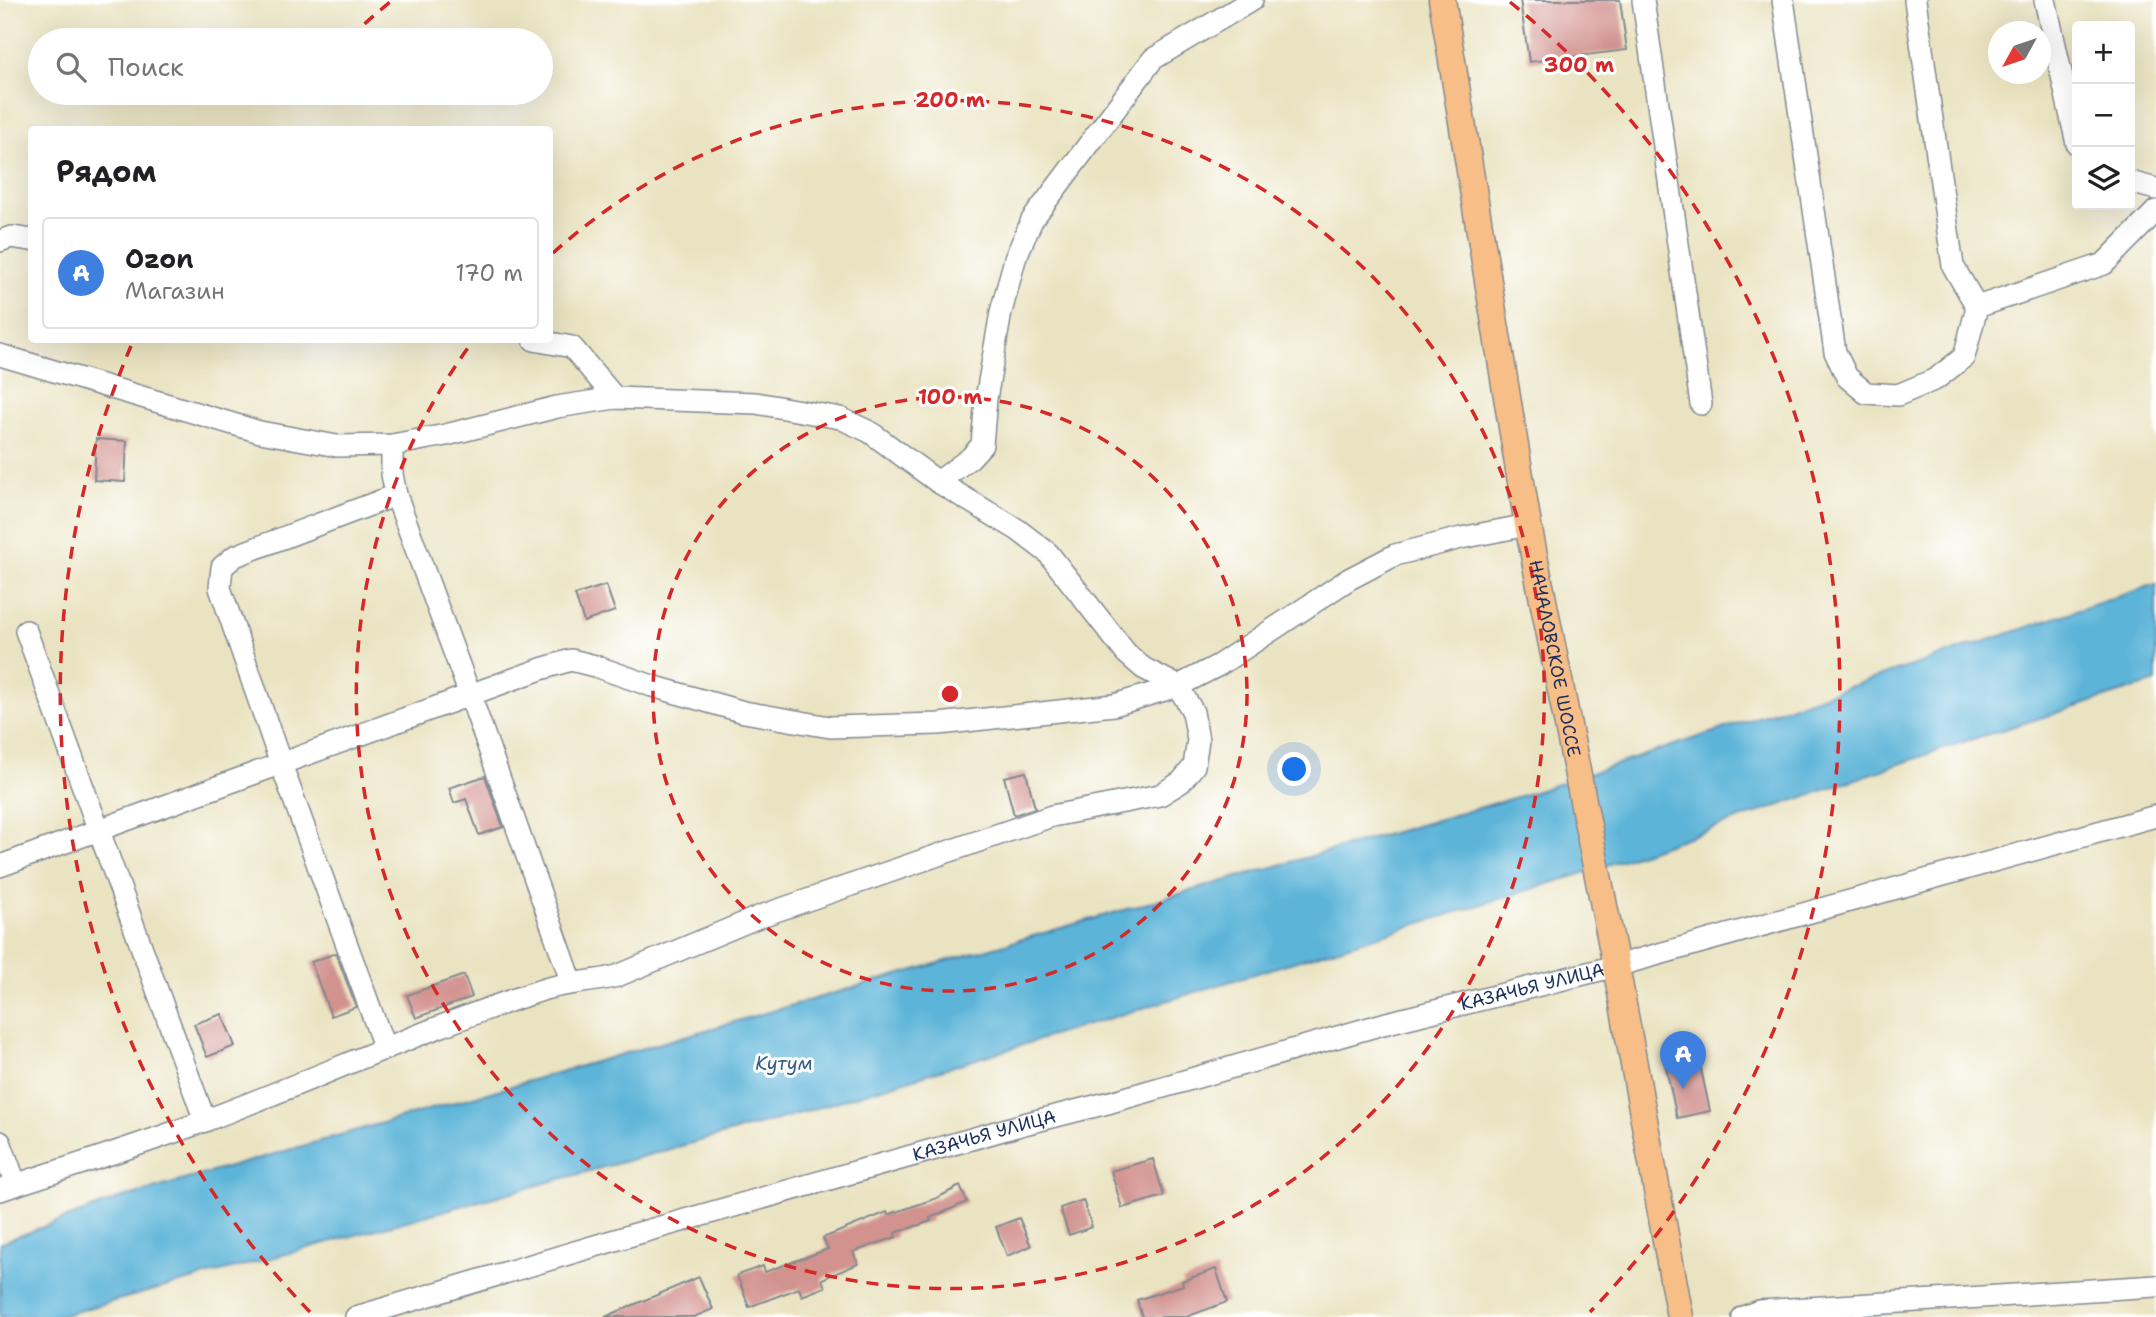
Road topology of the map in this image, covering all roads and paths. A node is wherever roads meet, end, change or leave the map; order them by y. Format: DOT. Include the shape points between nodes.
graph roads {
  1 [pos="1252,0"];
  2 [pos="1442,0"];
  3 [pos="1643,0"];
  4 [pos="1783,0"];
  5 [pos="1915,0"];
  6 [pos="2046,0"];
  7 [pos="2072,121"];
  8 [pos="2135,183"];
  9 [pos="2156,189"];
  10 [pos="2156,211"];
  11 [pos="28,239"];
  12 [pos="0,241"];
  13 [pos="1977,307"];
  14 [pos="550,343"];
  15 [pos="0,355"];
  16 [pos="615,398"];
  17 [pos="1701,404"];
  18 [pos="392,445"];
  19 [pos="938,482"];
  20 [pos="396,495"];
  21 [pos="1528,526"];
  22 [pos="26,631"];
  23 [pos="1178,686"];
  24 [pos="470,695"];
  25 [pos="281,764"];
  26 [pos="2156,816"];
  27 [pos="97,830"];
  28 [pos="0,866"];
  29 [pos="1616,966"];
  30 [pos="572,983"];
  31 [pos="385,1049"];
  32 [pos="205,1121"];
  33 [pos="0,1142"];
  34 [pos="8,1187"];
  35 [pos="2156,1286"];
  36 [pos="356,1317"];
  37 [pos="1681,1317"];
  38 [pos="1742,1317"];
  1 -- 19 [label="street" via="1153,59 1032,220 1015,259 1001,312 982,444"];
  2 -- 21 [label="main road, НАЧАЛОВСКОЕ ШОССЕ"];
  3 -- 17 [label="street"];
  4 -- 13 [label="street" via="1835,352 1847,377 1866,393 1898,395 1936,379 1964,358"];
  5 -- 13 [label="street" via="1953,265"];
  6 -- 7 [label="street"];
  8 -- 9 [label="street"];
  10 -- 13 [label="street" via="2104,264"];
  11 -- 12 [label="street"];
  14 -- 16 [label="street" via="572,347"];
  15 -- 18 [label="street" via="260,432 337,446"];
  16 -- 18 [label="street"];
  16 -- 19 [label="street" via="756,403 840,418 870,432"];
  18 -- 20 [label="street"];
  19 -- 23 [label="street" via="1048,553 1126,653 1143,668"];
  20 -- 24 [label="street"];
  20 -- 25 [label="street" via="235,556 222,567 220,588"];
  21 -- 23 [label="street" via="1395,555"];
  21 -- 29 [label="main road, НАЧАЛОВСКОЕ ШОССЕ"];
  22 -- 27 [label="street"];
  23 -- 24 [label="street" via="1114,705 939,724 830,727 744,712 571,660"];
  23 -- 30 [label="street" via="1193,712 1198,740 1194,766 1181,782 1160,794 1052,816 761,916 617,976"];
  24 -- 25 [label="street"];
  24 -- 30 [label="street"];
  25 -- 27 [label="street"];
  25 -- 31 [label="street"];
  26 -- 29 [label="street, КАЗАЧЬЯ УЛИЦА"];
  27 -- 28 [label="street"];
  27 -- 32 [label="street"];
  29 -- 36 [label="street, КАЗАЧЬЯ УЛИЦА" via="1384,1024 1024,1124"];
  29 -- 37 [label="main road, НАЧАЛОВСКОЕ ШОССЕ"];
  30 -- 31 [label="street" via="541,990"];
  31 -- 32 [label="street"];
  32 -- 34 [label="street"];
  33 -- 34 [label="street"];
  35 -- 38 [label="street" via="1759,1311"];
}
